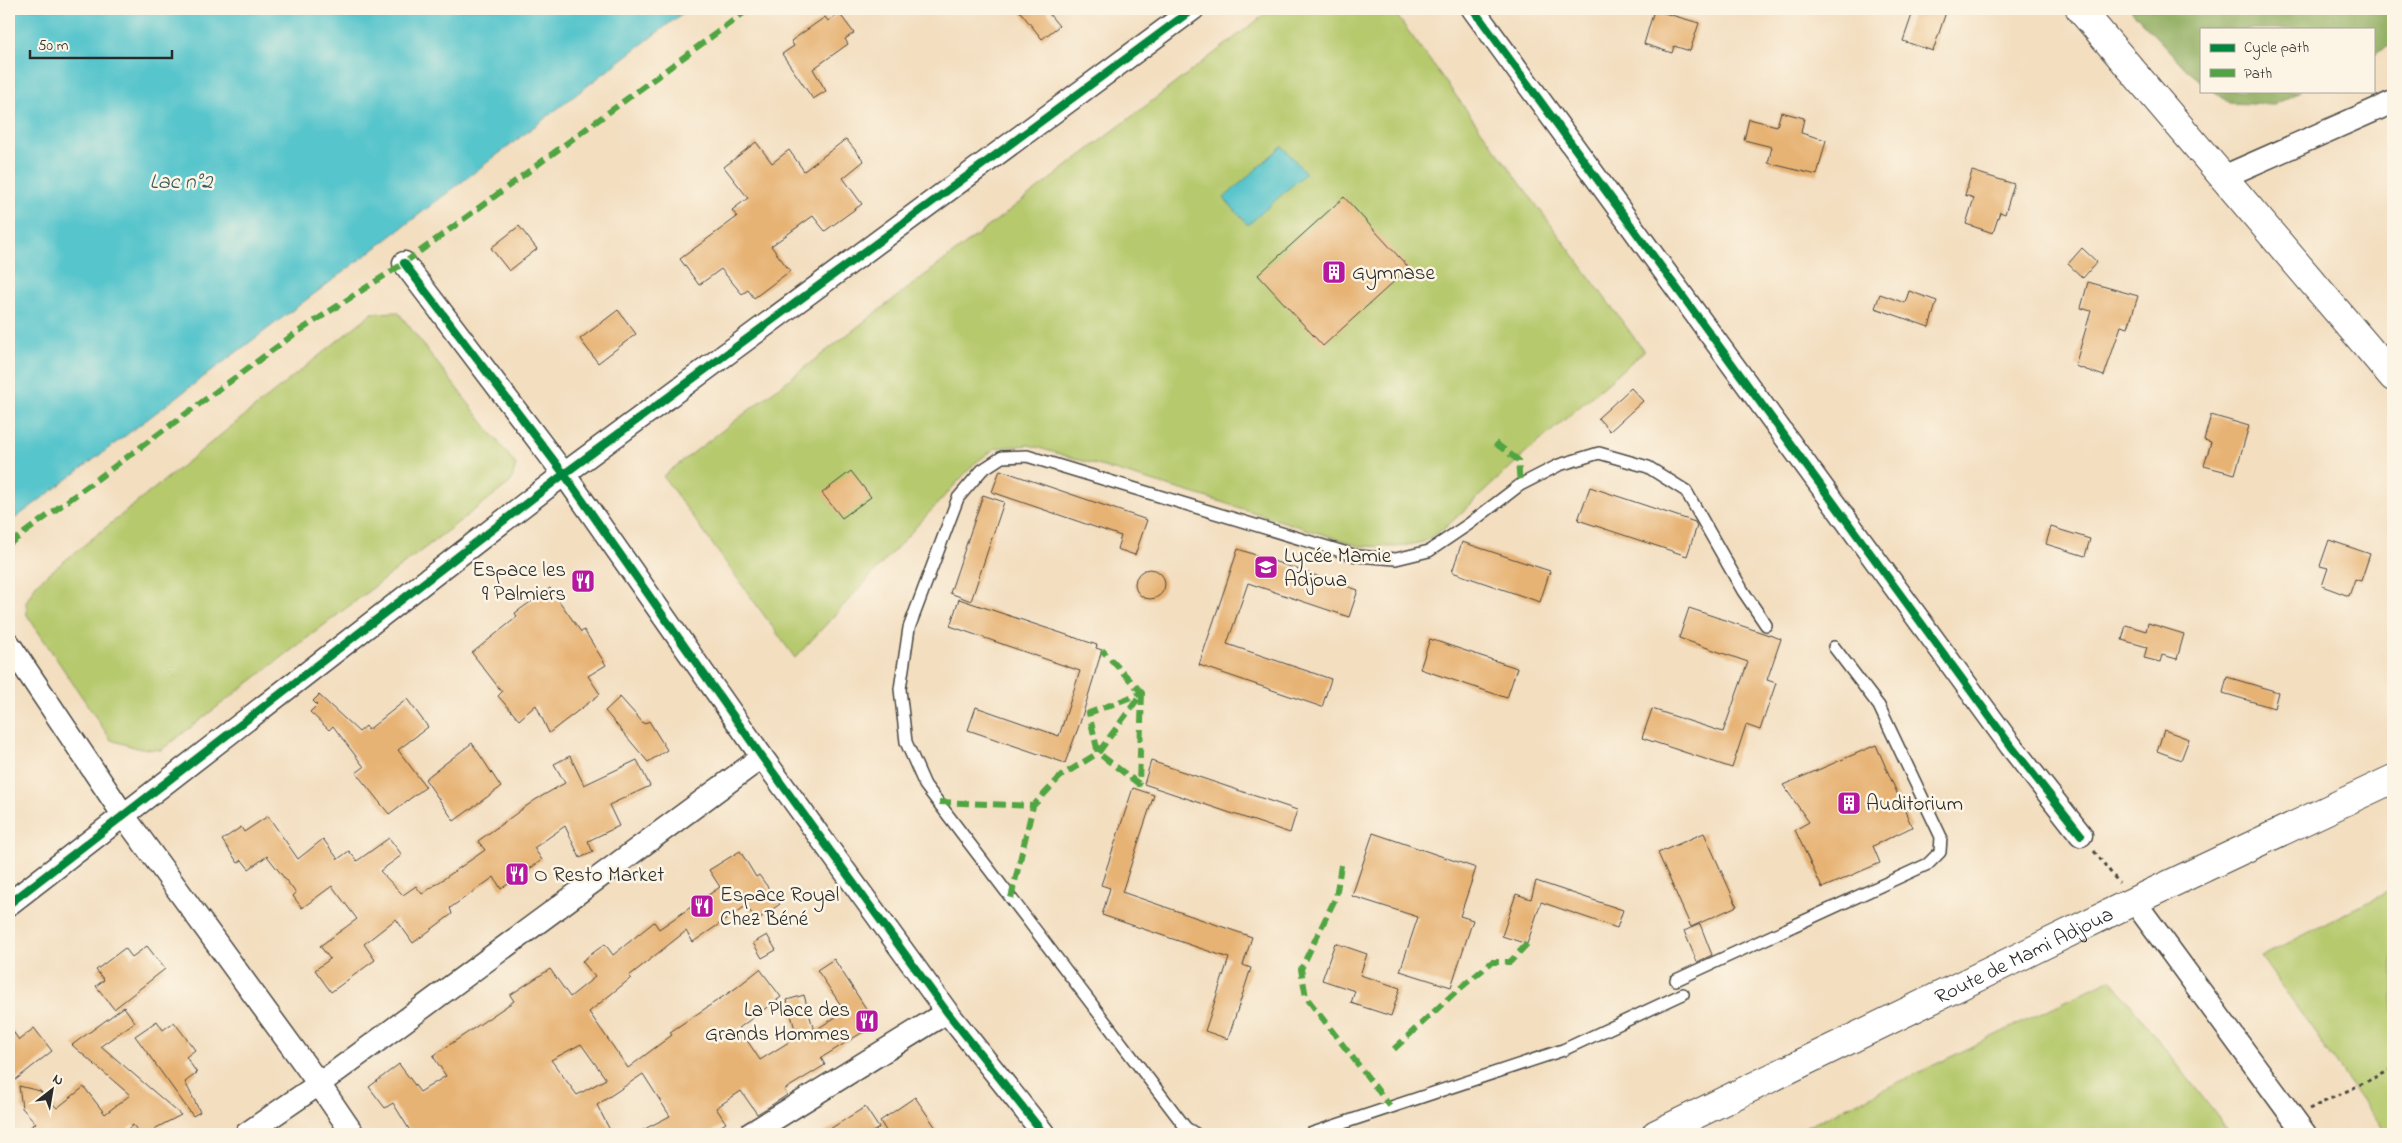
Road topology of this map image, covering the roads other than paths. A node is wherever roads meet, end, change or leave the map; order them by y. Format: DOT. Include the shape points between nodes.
graph roads {
  1 [pos="1192,9"];
  2 [pos="1473,9"];
  3 [pos="2080,9"];
  4 [pos="2393,102"];
  5 [pos="2223,177"];
  6 [pos="404,263"];
  7 [pos="2393,377"];
  8 [pos="564,474"];
  9 [pos="1766,625"];
  10 [pos="9,644"];
  11 [pos="1834,647"];
  12 [pos="762,757"];
  13 [pos="2393,778"];
  14 [pos="124,816"];
  15 [pos="2081,835"];
  16 [pos="2134,901"];
  17 [pos="9,904"];
  18 [pos="1676,980"];
  19 [pos="1683,994"];
  20 [pos="947,1012"];
  21 [pos="319,1084"];
  22 [pos="2299,1126"];
  23 [pos="246,1134"];
  24 [pos="353,1134"];
  25 [pos="750,1134"];
  26 [pos="1044,1134"];
  27 [pos="1196,1134"];
  28 [pos="1310,1134"];
  29 [pos="1656,1134"];
  1 -- 8 [label="street"];
  2 -- 15 [label="street" via="2011,746"];
  3 -- 5 [label="street"];
  4 -- 5 [label="street"];
  5 -- 7 [label="street"];
  6 -- 8 [label="street"];
  8 -- 12 [label="street"];
  8 -- 14 [label="street"];
  9 -- 27 [label="lane" via="1686,491 1648,467 1599,453 1559,465 1520,485 1429,551 1396,559 1357,556 1027,456 1002,457 982,470 958,498 909,628 900,689 906,742 925,785 1186,1128"];
  10 -- 14 [label="street"];
  11 -- 18 [label="lane" via="1879,706 1942,837 1940,852 1928,864"];
  12 -- 20 [label="street"];
  12 -- 21 [label="street"];
  13 -- 16 [label="street, Route de Mami Adjoua"];
  14 -- 17 [label="street"];
  14 -- 21 [label="street"];
  16 -- 22 [label="street"];
  16 -- 29 [label="street, Route de Mami Adjoua"];
  19 -- 28 [label="lane" via="1563,1050"];
  20 -- 25 [label="street"];
  20 -- 26 [label="street"];
  21 -- 23 [label="street"];
  21 -- 24 [label="street"];
}
